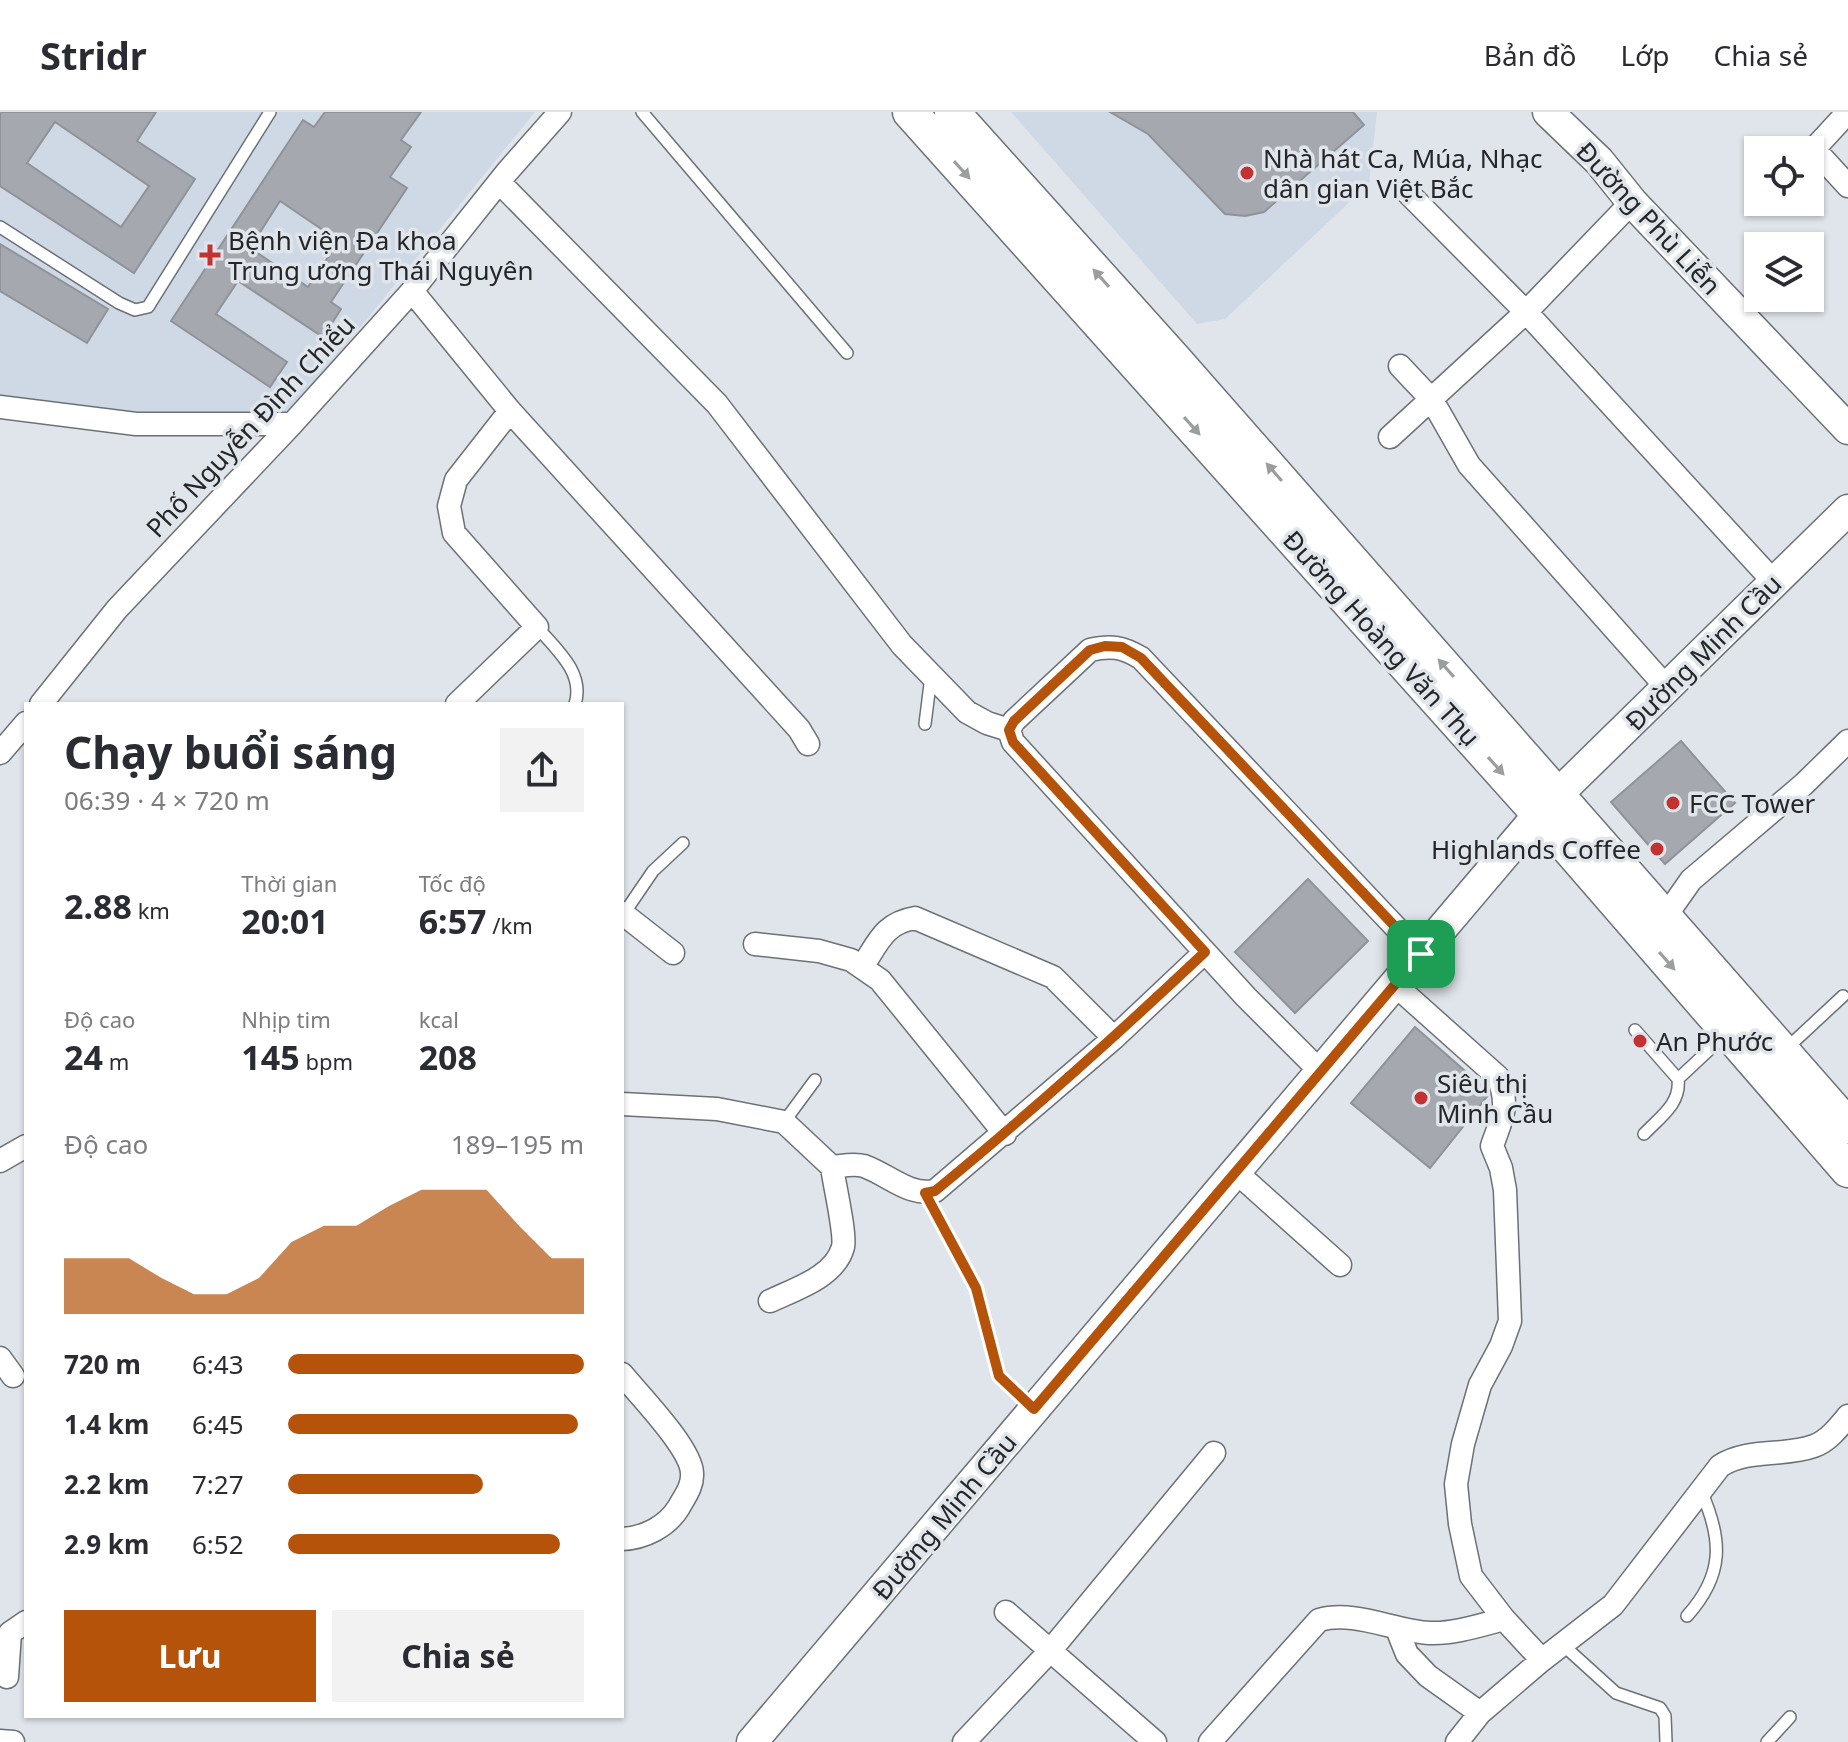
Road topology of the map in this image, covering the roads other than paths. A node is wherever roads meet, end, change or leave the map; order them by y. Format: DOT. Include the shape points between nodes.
graph roads {
  1 [pos="270,112"];
  2 [pos="560,112"];
  3 [pos="642,112"];
  4 [pos="910,112"];
  5 [pos="952,112"];
  6 [pos="1548,112"];
  7 [pos="1848,112"];
  8 [pos="499,182"];
  9 [pos="1848,186"];
  10 [pos="1407,192"];
  11 [pos="1632,202"];
  12 [pos="0,227"];
  13 [pos="412,291"];
  14 [pos="1526,312"];
  15 [pos="847,353"];
  16 [pos="1400,366"];
  17 [pos="1163,370"];
  18 [pos="1432,400"];
  19 [pos="0,407"];
  20 [pos="510,411"];
  21 [pos="292,424"];
  22 [pos="1848,429"];
  23 [pos="1390,437"];
  24 [pos="1848,510"];
  25 [pos="1774,582"];
  26 [pos="537,627"];
  27 [pos="931,675"];
  28 [pos="1668,689"];
  29 [pos="43,702"];
  30 [pos="459,702"];
  31 [pos="576,702"];
  32 [pos="925,724"];
  33 [pos="24,725"];
  34 [pos="1009,730"];
  35 [pos="1848,741"];
  36 [pos="808,744"];
  37 [pos="0,753"];
  38 [pos="1549,804"];
  39 [pos="683,843"];
  40 [pos="624,913"];
  41 [pos="624,915"];
  42 [pos="1665,917"];
  43 [pos="755,944"];
  44 [pos="1205,952"];
  45 [pos="673,953"];
  46 [pos="1421,954"];
  47 [pos="862,967"];
  48 [pos="1395,985"];
  49 [pos="1843,996"];
  50 [pos="1635,1030"];
  51 [pos="1729,1032"];
  52 [pos="1114,1038"];
  53 [pos="1783,1052"];
  54 [pos="1321,1072"];
  55 [pos="1678,1079"];
  56 [pos="815,1080"];
  57 [pos="624,1104"];
  58 [pos="784,1122"];
  59 [pos="1848,1126"];
  60 [pos="1005,1134"];
  61 [pos="1644,1134"];
  62 [pos="24,1149"];
  63 [pos="0,1161"];
  64 [pos="832,1167"];
  65 [pos="1848,1170"];
  66 [pos="1236,1172"];
  67 [pos="925,1193"];
  68 [pos="1340,1265"];
  69 [pos="770,1301"];
  70 [pos="624,1376"];
  71 [pos="1034,1409"];
  72 [pos="1848,1416"];
  73 [pos="1214,1453"];
  74 [pos="1701,1491"];
  75 [pos="624,1538"];
  76 [pos="1006,1612"];
  77 [pos="1687,1616"];
  78 [pos="1504,1619"];
  79 [pos="24,1623"];
  80 [pos="1397,1629"];
  81 [pos="1563,1645"];
  82 [pos="1050,1651"];
  83 [pos="1542,1660"];
  84 [pos="7,1677"];
  85 [pos="1480,1713"];
  86 [pos="1790,1717"];
  87 [pos="1142,1738"];
  88 [pos="0,1741"];
  89 [pos="13,1742"];
  90 [pos="752,1742"];
  91 [pos="964,1742"];
  92 [pos="1210,1742"];
  93 [pos="1457,1742"];
  94 [pos="1666,1742"];
  95 [pos="1767,1742"];
  1 -- 12 [label="lane" via="148,307 135,310 119,303"];
  2 -- 8 [label="street, Phố Nguyễn Đình Chiểu"];
  3 -- 15 [label="lane"];
  4 -- 17 [label="main road, Đường Hoàng Văn Thụ, one-way"];
  17 -- 5 [label="main road, Đường Hoàng Văn Thụ, one-way"];
  6 -- 11 [label="street, Đường Phù Liễn"];
  7 -- 9 [label="street" via="1814,149"];
  8 -- 13 [label="street, Phố Nguyễn Đình Chiểu"];
  8 -- 27 [label="street" via="717,404 902,645"];
  10 -- 14 [label="street"];
  11 -- 14 [label="street"];
  11 -- 22 [label="street, Đường Phù Liễn"];
  13 -- 20 [label="street"];
  13 -- 21 [label="street, Phố Nguyễn Đình Chiểu"];
  14 -- 18 [label="street"];
  14 -- 25 [label="street"];
  16 -- 18 [label="street"];
  17 -- 38 [label="main road, Đường Hoàng Văn Thụ"];
  18 -- 23 [label="street"];
  18 -- 28 [label="street" via="1469,465"];
  19 -- 21 [label="street" via="136,424"];
  20 -- 26 [label="street" via="456,480 449,506 454,533"];
  20 -- 36 [label="street"];
  21 -- 29 [label="street, Phố Nguyễn Đình Chiểu" via="117,609"];
  24 -- 25 [label="street, Đường Minh Cầu"];
  25 -- 28 [label="street, Đường Minh Cầu"];
  26 -- 30 [label="street"];
  26 -- 31 [label="lane" via="569,664 577,683"];
  27 -- 32 [label="lane"];
  27 -- 34 [label="street" via="967,712"];
  28 -- 38 [label="street, Đường Minh Cầu"];
  33 -- 37 [label="street"];
  34 -- 44 [label="street" via="1013,742"];
  34 -- 46 [label="street" via="1090,650 1122,647 1141,658"];
  35 -- 42 [label="street" via="1691,880"];
  38 -- 42 [label="main road, Đường Hoàng Văn Thụ"];
  38 -- 46 [label="street, Đường Minh Cầu"];
  38 -- 51 [label="main road, Đường Hoàng Văn Thụ, one-way"];
  39 -- 40 [label="lane" via="653,871"];
  41 -- 45 [label="street"];
  42 -- 53 [label="main road, Đường Hoàng Văn Thụ"];
  43 -- 47 [label="street" via="819,951"];
  44 -- 52 [label="street"];
  44 -- 54 [label="street"];
  46 -- 48 [label="street, Đường Minh Cầu"];
  47 -- 52 [label="street" via="884,932 897,921 915,918 1053,977"];
  47 -- 60 [label="street" via="880,980"];
  48 -- 54 [label="street, Đường Minh Cầu"];
  48 -- 78 [label="street" via="1498,1077 1505,1094 1492,1146 1505,1190 1510,1321 1480,1385 1456,1484 1471,1576"];
  49 -- 53 [label="lane"];
  50 -- 55 [label="lane"];
  51 -- 55 [label="lane"];
  51 -- 65 [label="main road, Đường Hoàng Văn Thụ"];
  52 -- 60 [label="street"];
  53 -- 59 [label="main road, Đường Hoàng Văn Thụ"];
  54 -- 66 [label="street, Đường Minh Cầu"];
  55 -- 61 [label="lane" via="1677,1100"];
  56 -- 58 [label="lane"];
  57 -- 58 [label="street" via="717,1109"];
  58 -- 64 [label="street"];
  60 -- 67 [label="street" via="935,1191"];
  62 -- 63 [label="street"];
  64 -- 67 [label="street" via="862,1165"];
  64 -- 69 [label="street" via="844,1245 816,1279"];
  66 -- 68 [label="street"];
  66 -- 71 [label="street, Đường Minh Cầu"];
  67 -- 71 [label="lane" via="976,1288 999,1376"];
  70 -- 75 [label="street" via="690,1458 692,1477 675,1513 656,1530"];
  71 -- 90 [label="street, Đường Minh Cầu"];
  72 -- 74 [label="street" via="1815,1445 1732,1459"];
  73 -- 82 [label="street"];
  74 -- 77 [label="lane" via="1714,1519 1717,1546 1704,1597"];
  74 -- 81 [label="street" via="1613,1605"];
  76 -- 82 [label="street"];
  78 -- 80 [label="street" via="1433,1633"];
  78 -- 83 [label="street"];
  79 -- 84 [label="street" via="10,1633"];
  80 -- 85 [label="street" via="1407,1654 1428,1676"];
  80 -- 92 [label="street" via="1353,1619 1319,1620"];
  81 -- 83 [label="street"];
  81 -- 94 [label="lane" via="1616,1693 1660,1708"];
  82 -- 87 [label="street"];
  82 -- 91 [label="street"];
  83 -- 85 [label="street"];
  85 -- 93 [label="street"];
  86 -- 95 [label="lane"];
  88 -- 89 [label="street"];
}
